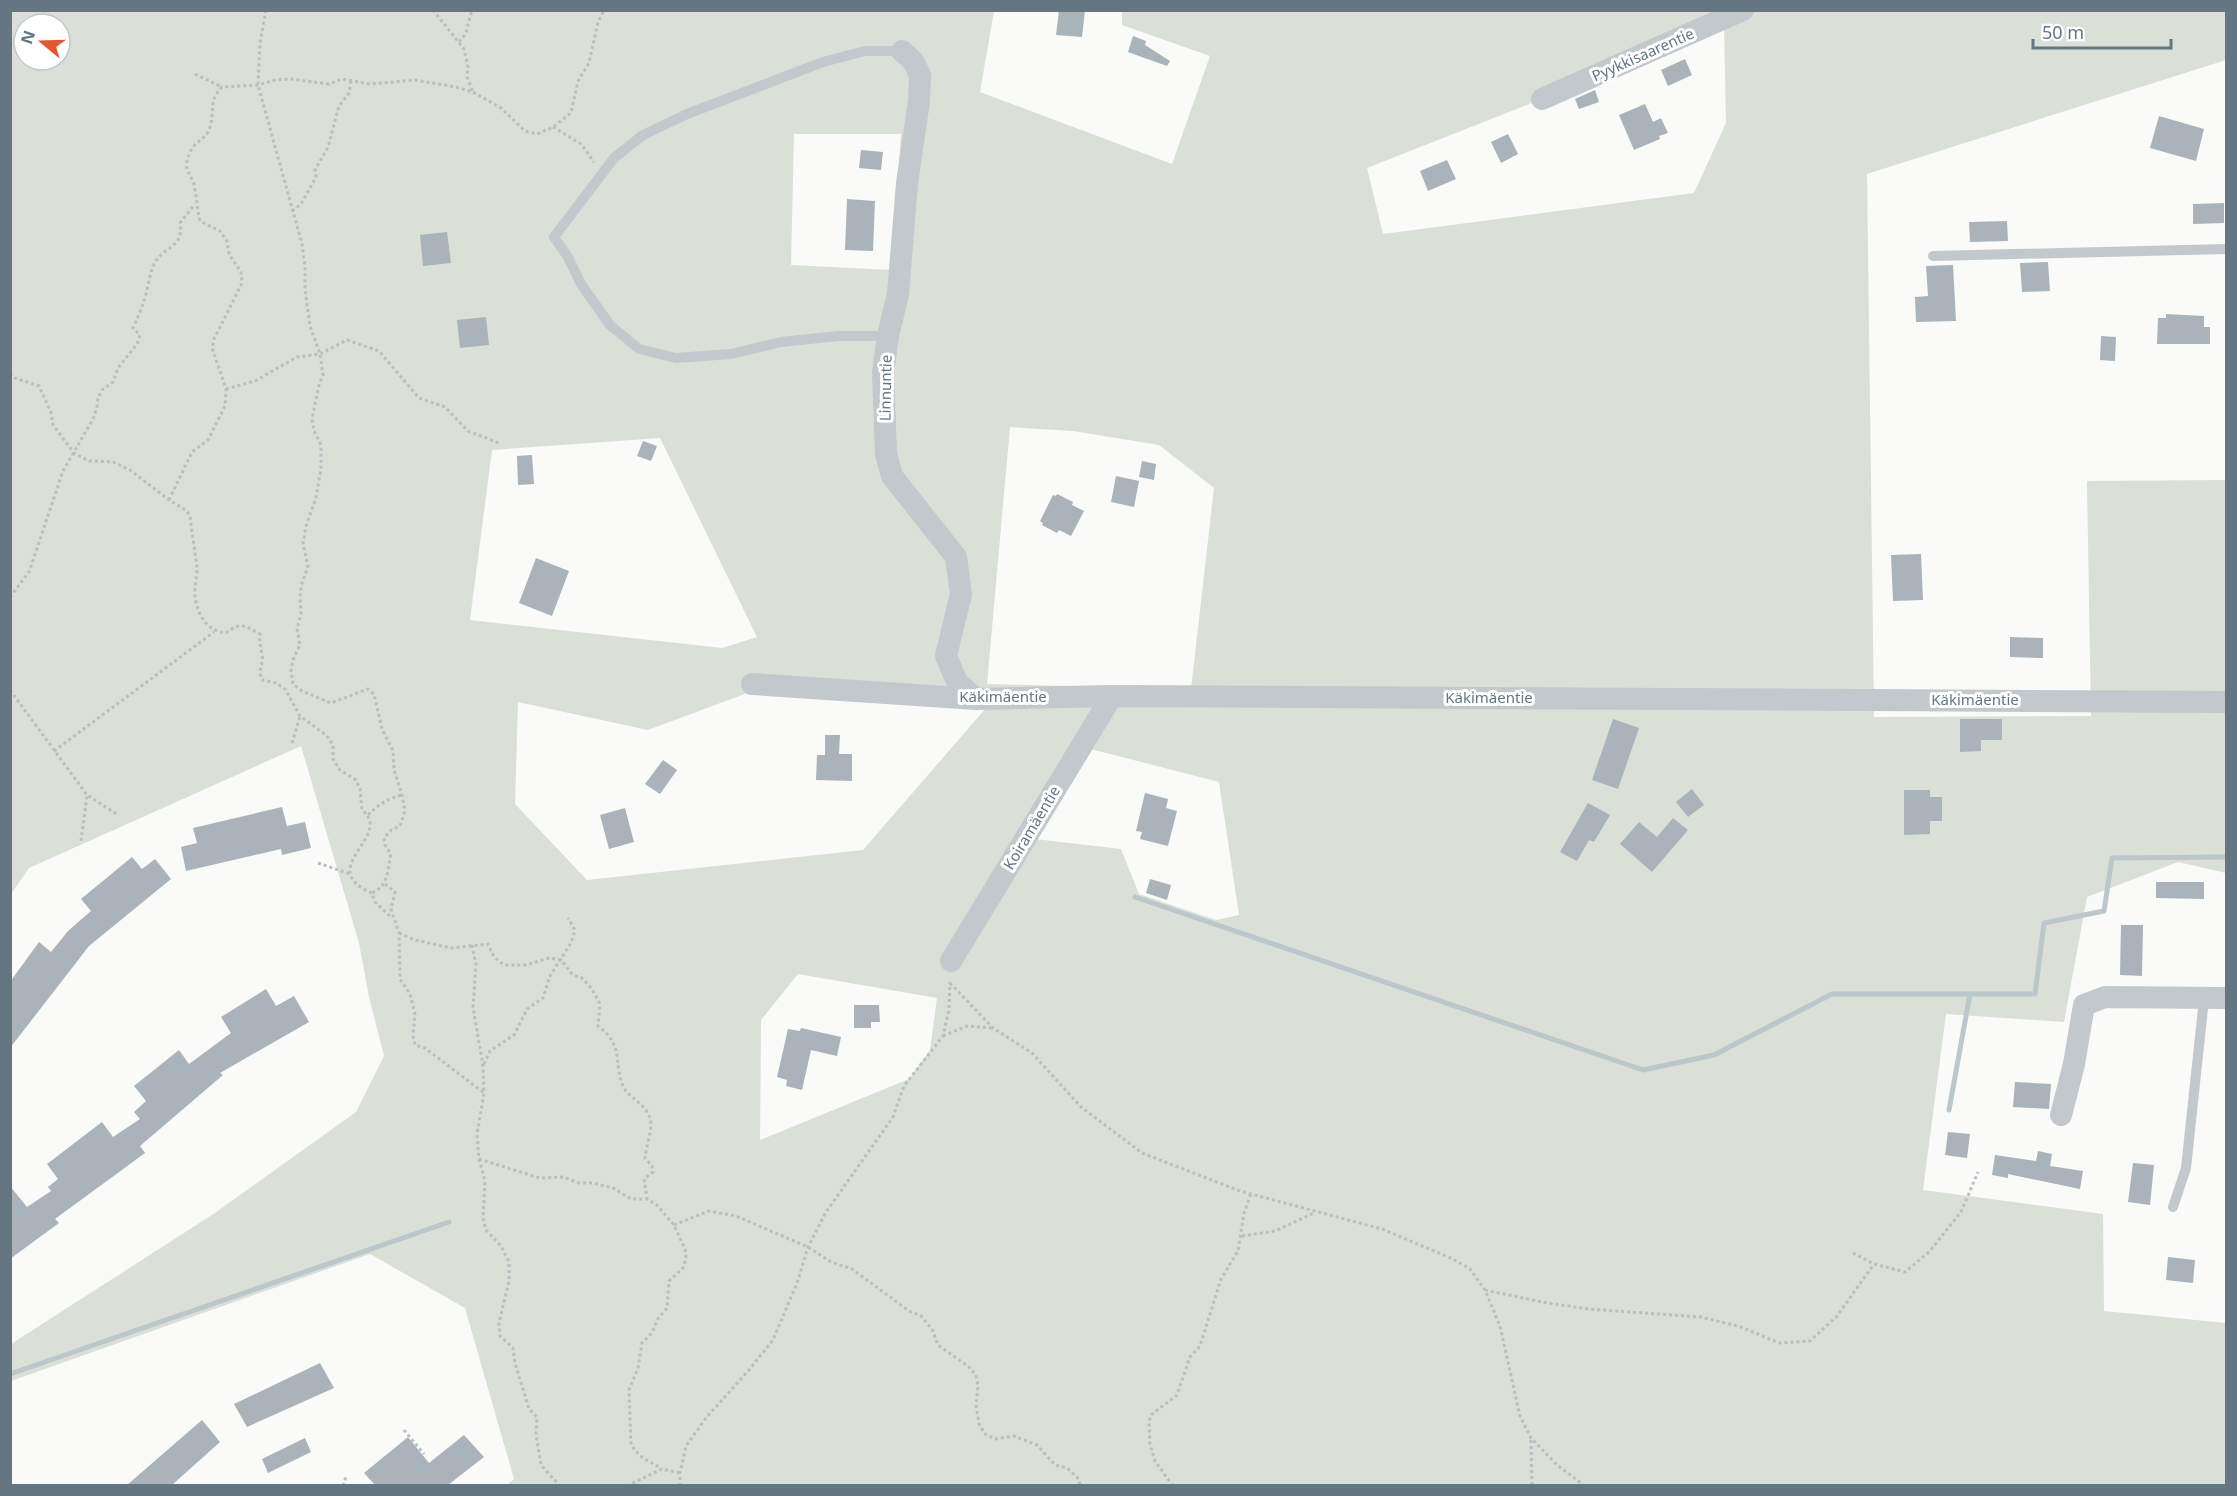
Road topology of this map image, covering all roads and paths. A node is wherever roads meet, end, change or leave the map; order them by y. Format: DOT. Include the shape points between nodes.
graph roads {
  1 [pos="266,10"];
  2 [pos="433,10"];
  3 [pos="472,10"];
  4 [pos="604,10"];
  5 [pos="1743,10"];
  6 [pos="459,42"];
  7 [pos="902,51"];
  8 [pos="195,74"];
  9 [pos="351,79"];
  10 [pos="258,85"];
  11 [pos="222,87"];
  12 [pos="473,92"];
  13 [pos="1542,99"];
  14 [pos="553,127"];
  15 [pos="603,175"];
  16 [pos="195,204"];
  17 [pos="292,211"];
  18 [pos="2226,249"];
  19 [pos="1933,256"];
  20 [pos="888,336"];
  21 [pos="320,354"];
  22 [pos="10,373"];
  23 [pos="226,389"];
  24 [pos="499,443"];
  25 [pos="74,453"];
  26 [pos="169,500"];
  27 [pos="10,597"];
  28 [pos="214,632"];
  29 [pos="293,684"];
  30 [pos="752,684"];
  31 [pos="285,689"];
  32 [pos="10,690"];
  33 [pos="1112,696"];
  34 [pos="976,699"];
  35 [pos="2226,702"];
  36 [pos="300,716"];
  37 [pos="292,743"];
  38 [pos="54,751"];
  39 [pos="87,795"];
  40 [pos="402,795"];
  41 [pos="118,814"];
  42 [pos="368,815"];
  43 [pos="81,841"];
  44 [pos="318,863"];
  45 [pos="350,874"];
  46 [pos="385,884"];
  47 [pos="372,893"];
  48 [pos="392,918"];
  49 [pos="568,918"];
  50 [pos="399,933"];
  51 [pos="472,945"];
  52 [pos="561,960"];
  53 [pos="950,972"];
  54 [pos="2215,998"];
  55 [pos="993,1028"];
  56 [pos="943,1036"];
  57 [pos="483,1066"];
  58 [pos="484,1093"];
  59 [pos="2061,1115"];
  60 [pos="479,1159"];
  61 [pos="1978,1172"];
  62 [pos="1251,1194"];
  63 [pos="647,1198"];
  64 [pos="2174,1207"];
  65 [pos="1316,1213"];
  66 [pos="674,1225"];
  67 [pos="1242,1236"];
  68 [pos="808,1247"];
  69 [pos="1853,1253"];
  70 [pos="1874,1264"];
  71 [pos="1485,1290"];
  72 [pos="404,1431"];
  73 [pos="1531,1438"];
  74 [pos="424,1454"];
  75 [pos="662,1469"];
  76 [pos="680,1473"];
  77 [pos="346,1476"];
  78 [pos="343,1485"];
  79 [pos="560,1485"];
  80 [pos="627,1485"];
  81 [pos="680,1485"];
  82 [pos="1081,1485"];
  83 [pos="1173,1485"];
  84 [pos="1532,1485"];
  85 [pos="1585,1485"];
  1 -- 10 [label="path"];
  2 -- 6 [label="path"];
  3 -- 6 [label="path" via="466,33"];
  4 -- 14 [label="path" via="588,63 578,81 571,113"];
  5 -- 13 [label="street, Pyykkisaarentie"];
  6 -- 12 [label="path"];
  7 -- 15 [label="lane" via="865,51 823,62 687,114 643,135 614,158"];
  7 -- 20 [label="street, Linnuntie" via="920,75 920,100 907,183 898,294"];
  8 -- 11 [label="path"];
  9 -- 10 [label="path" via="329,84 275,80"];
  9 -- 12 [label="path" via="370,84 415,80"];
  9 -- 17 [label="path" via="328,147 315,170 316,177 302,204"];
  10 -- 11 [label="path"];
  10 -- 17 [label="path"];
  11 -- 16 [label="path" via="214,95 208,133 192,148 186,164 195,187"];
  12 -- 14 [label="path" via="501,108 525,131 537,134"];
  14 -- 15 [label="path" via="581,144"];
  15 -- 20 [label="lane" via="554,237 610,326 639,349 676,358 731,354 781,342 838,336"];
  16 -- 23 [label="path" via="200,221 220,231 227,241 229,254 241,272 242,283 212,348"];
  16 -- 25 [label="path" via="180,223 177,243 154,265 133,328 140,335 137,344 118,368 113,382 102,390 93,419"];
  17 -- 21 [label="path" via="302,244 310,326"];
  18 -- 19 [label="lane"];
  20 -- 34 [label="street, Linnuntie" via="883,373 886,454 892,476 956,557 961,594 946,657 957,682"];
  21 -- 23 [label="path" via="297,357 255,381"];
  21 -- 24 [label="path" via="346,340 379,351 419,398 445,407 468,431"];
  21 -- 29 [label="path" via="323,375 312,419 321,445 321,468 303,544 308,566 301,586 297,629 300,645 291,671"];
  22 -- 25 [label="path" via="39,386 53,425"];
  23 -- 26 [label="path" via="225,406 208,440 192,452"];
  25 -- 26 [label="path" via="89,461 113,462 130,470"];
  25 -- 27 [label="path" via="63,471 29,572"];
  26 -- 28 [label="path" via="190,516 197,571 195,596 207,626"];
  28 -- 31 [label="path" via="226,633 235,626 244,626 260,634 262,680"];
  28 -- 38 [label="path"];
  29 -- 31 [label="path"];
  29 -- 40 [label="path" via="331,703 368,690 374,694 382,729 393,751"];
  30 -- 34 [label="street, Käkimäentie"];
  31 -- 36 [label="path"];
  32 -- 38 [label="path"];
  33 -- 34 [label="street, Käkimäentie"];
  33 -- 35 [label="street, Käkimäentie"];
  33 -- 53 [label="street, Koiramäentie"];
  36 -- 37 [label="path"];
  36 -- 42 [label="path" via="333,745 333,759 340,770 356,780 362,810"];
  38 -- 39 [label="path"];
  39 -- 41 [label="path"];
  39 -- 43 [label="path"];
  40 -- 42 [label="path" via="388,799"];
  40 -- 46 [label="path" via="404,821 384,837 392,854"];
  42 -- 45 [label="path" via="370,831 351,859"];
  44 -- 45 [label="path"];
  45 -- 47 [label="path" via="358,887"];
  46 -- 47 [label="path"];
  46 -- 48 [label="path" via="395,892"];
  47 -- 48 [label="path" via="375,902"];
  48 -- 50 [label="path"];
  49 -- 52 [label="path" via="575,930"];
  50 -- 51 [label="path" via="451,948"];
  50 -- 58 [label="path" via="400,979 410,994 415,1014 415,1045 425,1048"];
  51 -- 52 [label="path" via="488,945 504,965 526,965 549,958"];
  51 -- 57 [label="path" via="476,965 473,1007"];
  52 -- 57 [label="path" via="550,976 543,998 526,1010 514,1035 490,1052"];
  52 -- 63 [label="path" via="573,975 592,988 600,1004 598,1026 617,1049 620,1079 626,1092 641,1103 651,1125 645,1158 653,1172 644,1179"];
  53 -- 55 [label="path"];
  53 -- 56 [label="path" via="949,1010"];
  54 -- 59 [label="street" via="2105,997 2084,1005"];
  54 -- 64 [label="lane" via="2186,1168"];
  55 -- 56 [label="path" via="967,1026"];
  55 -- 62 [label="path" via="1032,1053 1081,1107 1142,1153"];
  56 -- 68 [label="path" via="904,1086 892,1117 826,1212"];
  57 -- 58 [label="path"];
  58 -- 60 [label="path" via="477,1134"];
  60 -- 63 [label="path" via="540,1178 563,1178 613,1188 631,1199"];
  60 -- 79 [label="path" via="485,1181 486,1230 509,1262 500,1335 513,1348 529,1409 537,1417 541,1465"];
  61 -- 70 [label="path" via="1961,1212 1929,1252 1905,1272"];
  62 -- 65 [label="path"];
  62 -- 67 [label="path"];
  63 -- 66 [label="path"];
  65 -- 67 [label="path" via="1275,1231"];
  65 -- 71 [label="path" via="1382,1229 1453,1259 1470,1269"];
  66 -- 68 [label="path" via="709,1211 736,1216"];
  66 -- 75 [label="path" via="686,1258 669,1281 667,1308 642,1343 629,1390 631,1445 640,1456"];
  67 -- 83 [label="path" via="1221,1279 1200,1346 1190,1357 1177,1395 1151,1414 1150,1444 1155,1461"];
  68 -- 76 [label="path" via="773,1340 686,1446"];
  68 -- 82 [label="path" via="831,1262 852,1269 921,1316 938,1345 975,1375 979,1424 985,1434 995,1439 1014,1436 1037,1445 1055,1465 1067,1468 1077,1477"];
  69 -- 70 [label="path"];
  70 -- 71 [label="path" via="1837,1316 1810,1341 1779,1343 1741,1327 1701,1317 1588,1309"];
  71 -- 73 [label="path" via="1500,1326 1521,1416"];
  72 -- 74 [label="path"];
  73 -- 84 [label="path"];
  73 -- 85 [label="path" via="1557,1465"];
  75 -- 76 [label="path"];
  75 -- 80 [label="path"];
  76 -- 81 [label="path"];
  77 -- 78 [label="path"];
}
